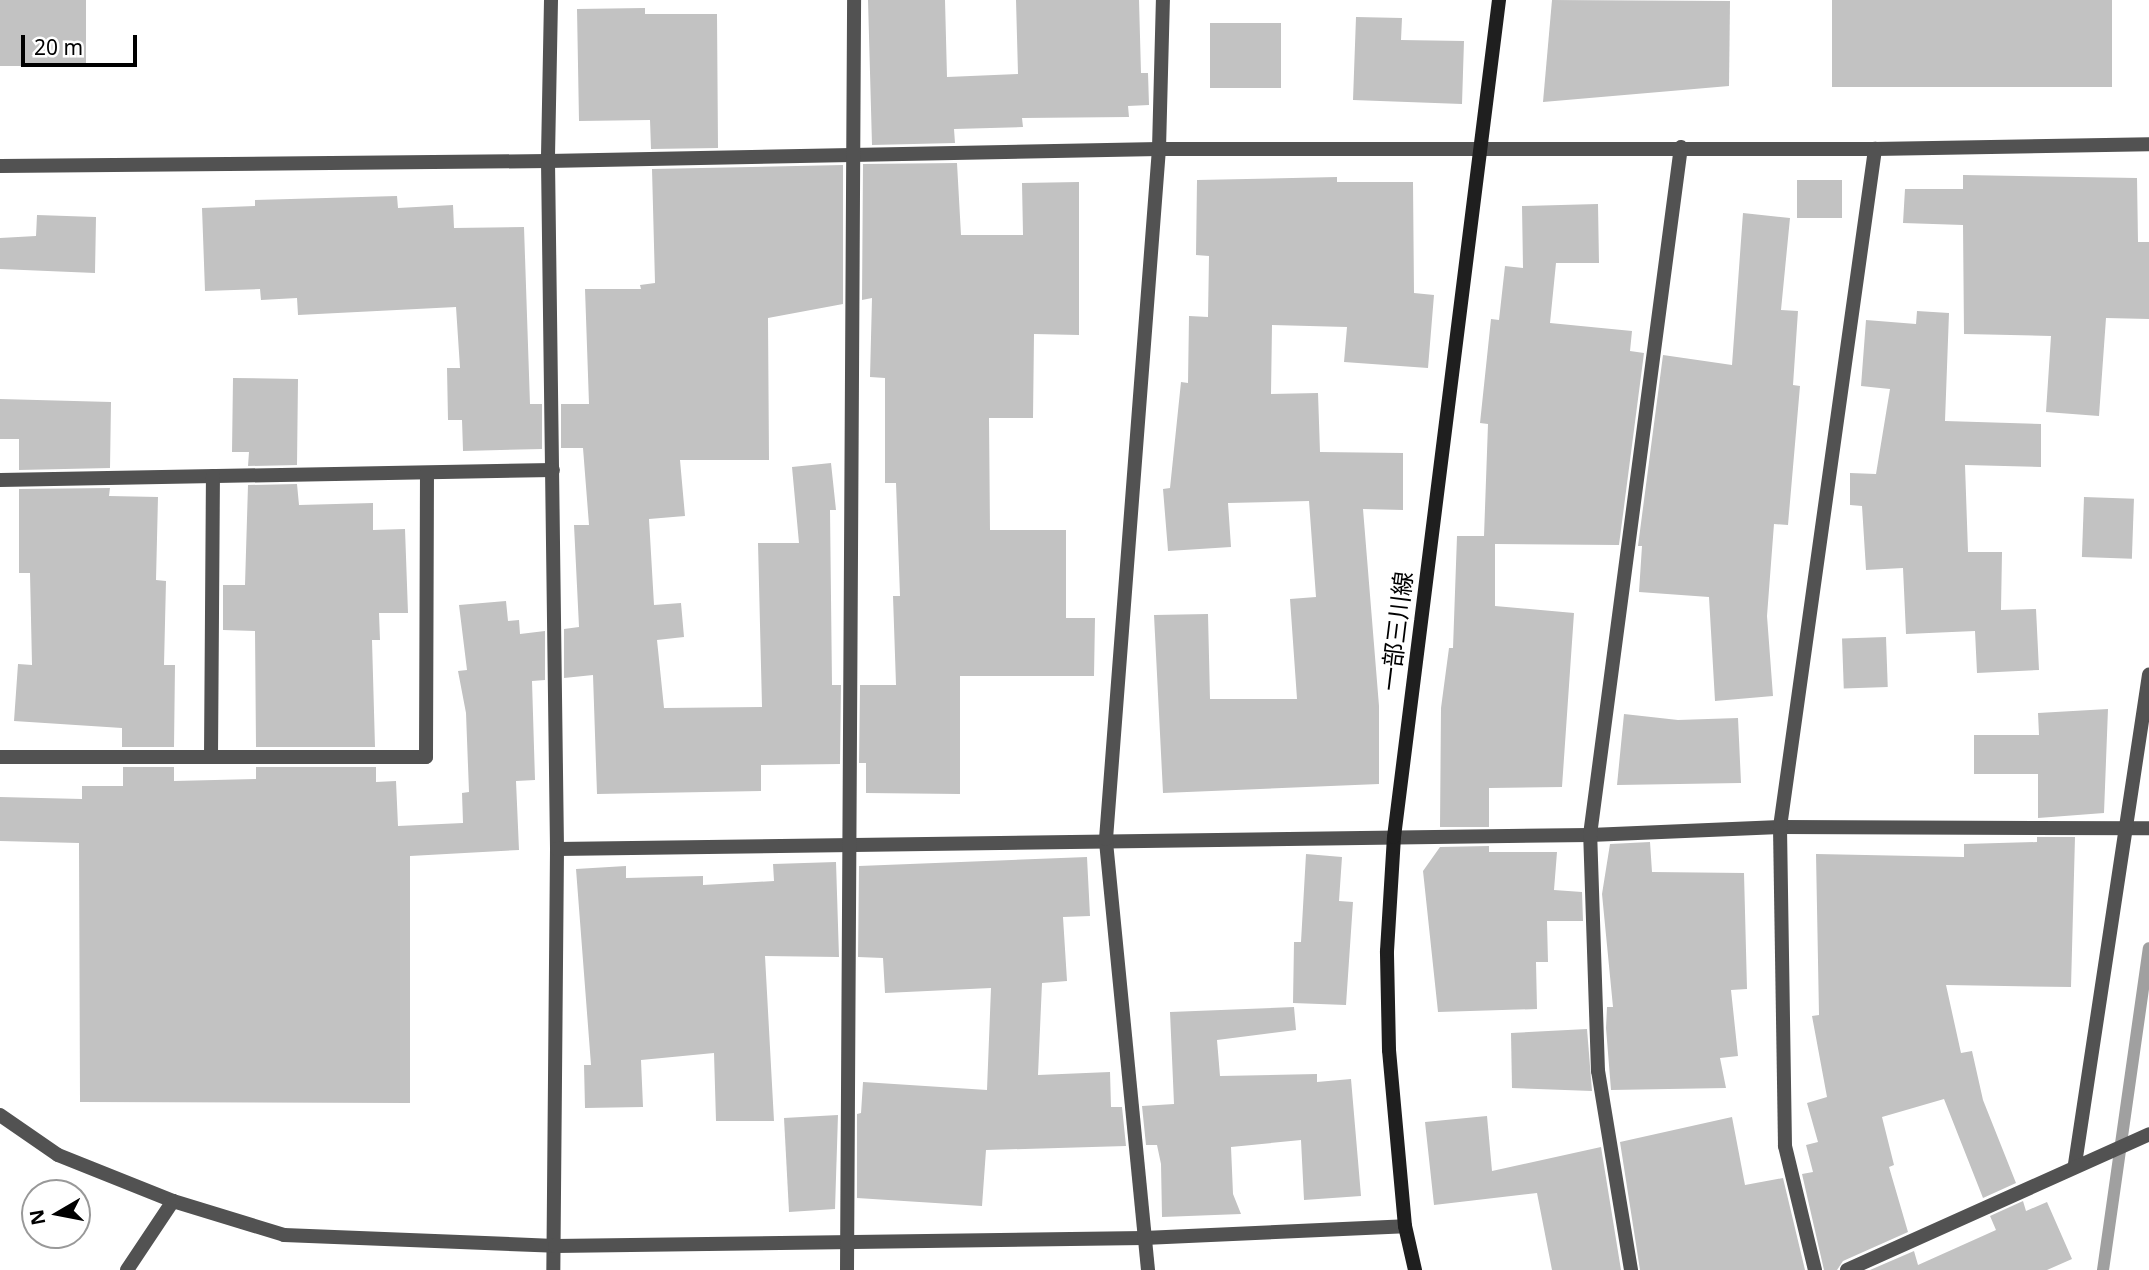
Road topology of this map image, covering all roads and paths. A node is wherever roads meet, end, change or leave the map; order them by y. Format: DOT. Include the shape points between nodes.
graph roads {
  1 [pos="551,0"];
  2 [pos="854,0"];
  3 [pos="1163,0"];
  4 [pos="1499,0"];
  5 [pos="2149,144"];
  6 [pos="1681,147"];
  7 [pos="1478,148"];
  8 [pos="1159,149"];
  9 [pos="1875,149"];
  10 [pos="856,157"];
  11 [pos="548,161"];
  12 [pos="0,166"];
  13 [pos="553,470"];
  14 [pos="427,472"];
  15 [pos="213,476"];
  16 [pos="0,480"];
  17 [pos="2149,675"];
  18 [pos="211,756"];
  19 [pos="0,757"];
  20 [pos="1780,827"];
  21 [pos="2123,828"];
  22 [pos="2149,828"];
  23 [pos="1590,835"];
  24 [pos="1394,836"];
  25 [pos="1106,839"];
  26 [pos="853,843"];
  27 [pos="557,849"];
  28 [pos="0,1115"];
  29 [pos="2149,1134"];
  30 [pos="2074,1164"];
  31 [pos="173,1201"];
  32 [pos="1405,1226"];
  33 [pos="1144,1238"];
  34 [pos="848,1239"];
  35 [pos="555,1246"];
  36 [pos="127,1270"];
  37 [pos="553,1270"];
  38 [pos="847,1270"];
  39 [pos="1148,1270"];
  40 [pos="1415,1270"];
  41 [pos="1632,1270"];
  42 [pos="1815,1270"];
  43 [pos="1847,1270"];
  1 -- 11 [label="street"];
  2 -- 10 [label="street"];
  3 -- 8 [label="street"];
  4 -- 7 [label="main road, 一部三川線"];
  5 -- 9 [label="street"];
  6 -- 7 [label="street"];
  6 -- 9 [label="street"];
  6 -- 23 [label="street"];
  7 -- 8 [label="street"];
  7 -- 24 [label="main road, 一部三川線"];
  8 -- 10 [label="street"];
  8 -- 25 [label="street"];
  9 -- 20 [label="street"];
  10 -- 11 [label="street"];
  10 -- 26 [label="street"];
  11 -- 12 [label="street"];
  11 -- 13 [label="street"];
  13 -- 14 [label="street"];
  13 -- 27 [label="street"];
  14 -- 15 [label="street"];
  14 -- 18 [label="street" via="426,757"];
  15 -- 16 [label="street"];
  15 -- 18 [label="street"];
  17 -- 21 [label="street"];
  18 -- 19 [label="street"];
  20 -- 21 [label="street"];
  20 -- 23 [label="street"];
  20 -- 42 [label="street" via="1786,1146"];
  21 -- 22 [label="street"];
  21 -- 30 [label="street"];
  23 -- 24 [label="street"];
  23 -- 41 [label="street" via="1598,1071"];
  24 -- 25 [label="street"];
  24 -- 32 [label="main road, 一部三川線" via="1387,951 1388,1037"];
  25 -- 26 [label="street"];
  25 -- 33 [label="street"];
  26 -- 27 [label="street"];
  26 -- 34 [label="street"];
  27 -- 35 [label="street"];
  28 -- 31 [label="street" via="58,1155"];
  29 -- 30 [label="street"];
  30 -- 43 [label="street"];
  31 -- 35 [label="street" via="284,1235"];
  31 -- 36 [label="street"];
  32 -- 33 [label="street"];
  32 -- 40 [label="main road, 一部三川線"];
  33 -- 34 [label="street"];
  33 -- 39 [label="street"];
  34 -- 35 [label="street"];
  34 -- 38 [label="street"];
  35 -- 37 [label="street"];
}
